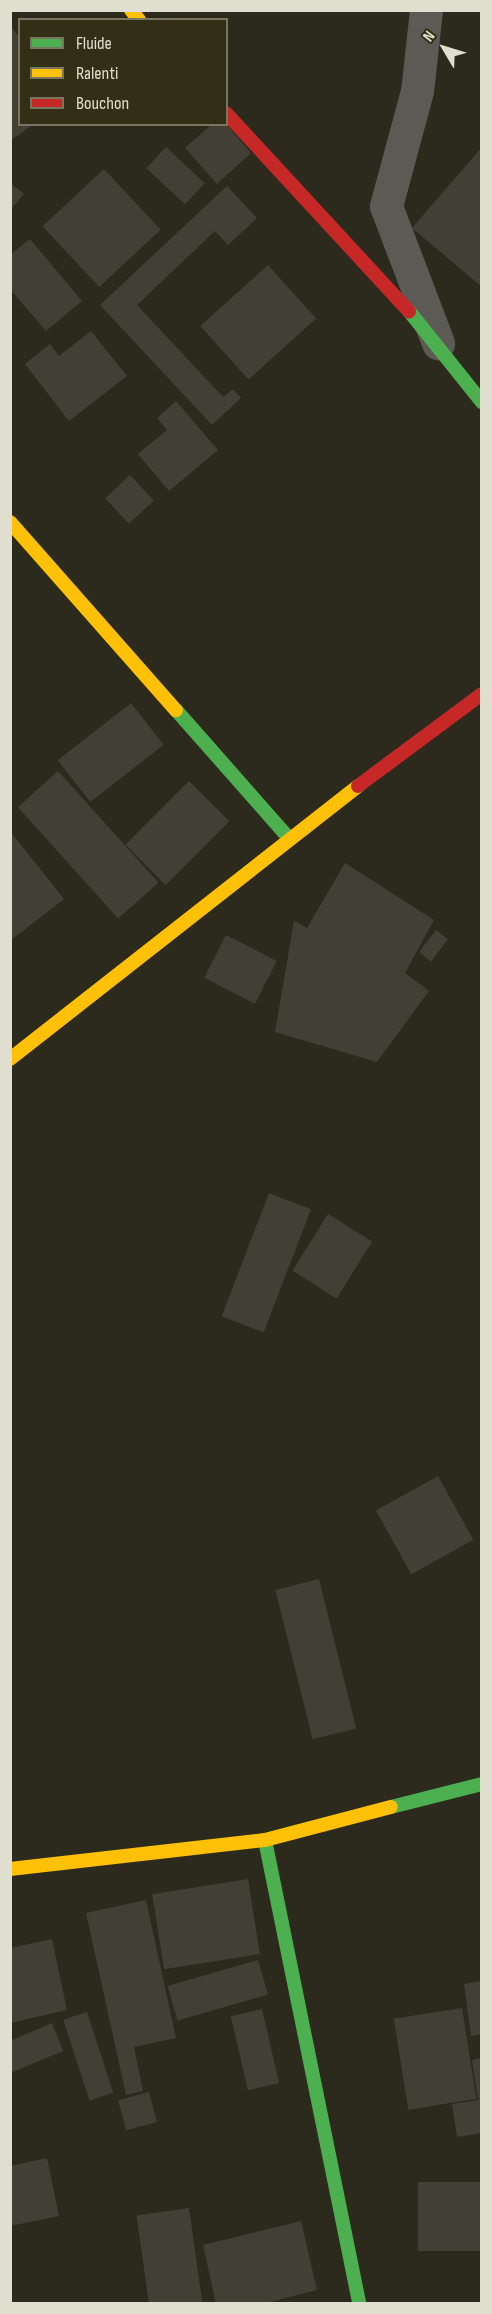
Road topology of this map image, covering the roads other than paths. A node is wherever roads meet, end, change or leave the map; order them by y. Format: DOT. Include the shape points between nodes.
graph roads {
  1 [pos="426,10"];
  2 [pos="228,115"];
  3 [pos="438,343"];
  4 [pos="482,402"];
  5 [pos="15,537"];
  6 [pos="482,694"];
  7 [pos="290,838"];
  8 [pos="10,1059"];
  9 [pos="482,1784"];
  10 [pos="264,1840"];
  11 [pos="10,1869"];
  12 [pos="359,2304"];
  1 -- 3 [label="street" via="417,91 386,206"];
  2 -- 3 [label="street"];
  3 -- 4 [label="street"];
  5 -- 7 [label="street"];
  6 -- 7 [label="street"];
  7 -- 8 [label="street"];
  9 -- 10 [label="street"];
  10 -- 11 [label="street"];
  10 -- 12 [label="street"];
}
